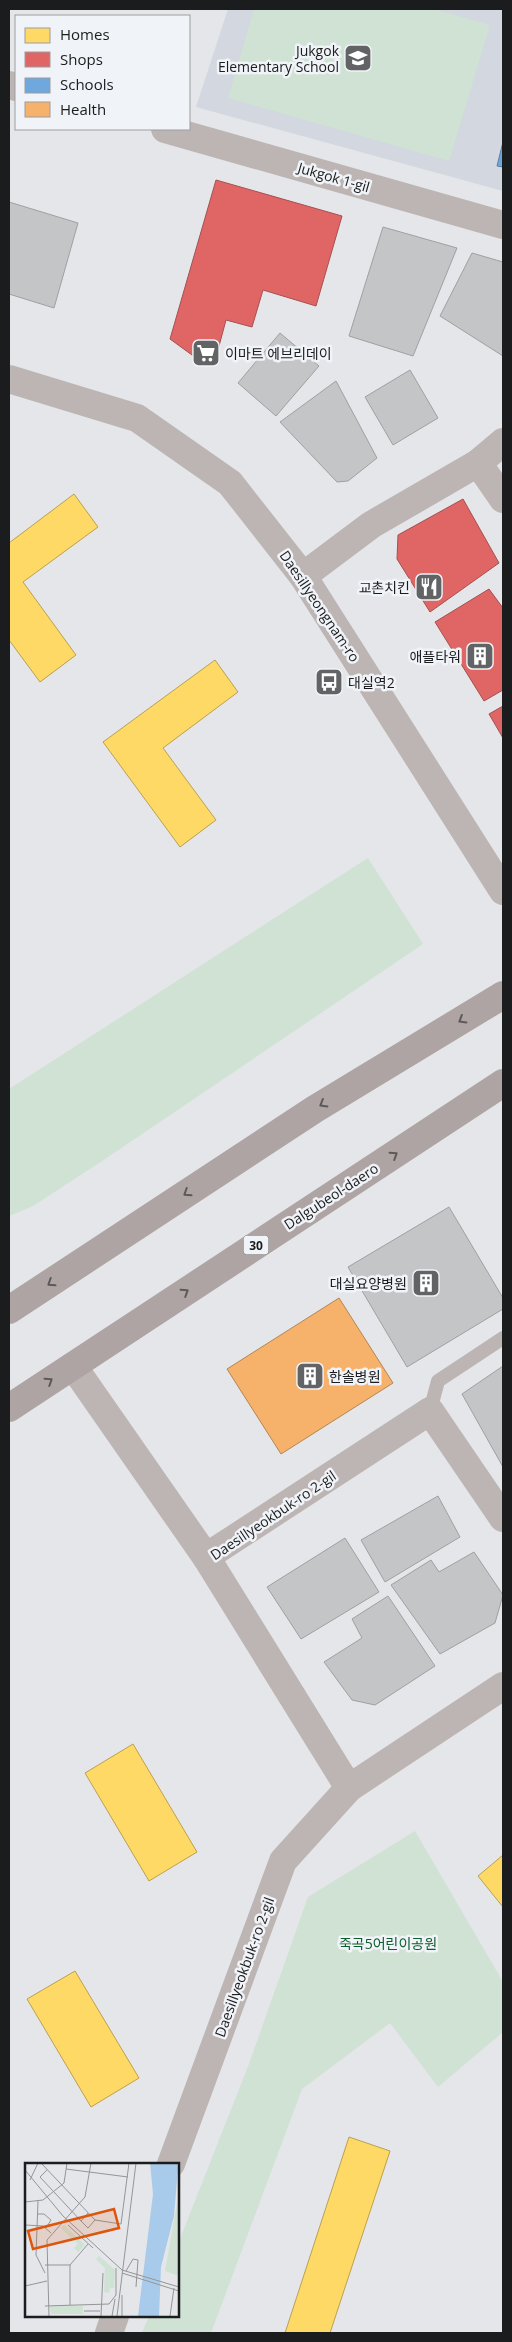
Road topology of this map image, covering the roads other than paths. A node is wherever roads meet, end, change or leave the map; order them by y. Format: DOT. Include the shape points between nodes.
graph roads {
  1 [pos="169,130"];
  2 [pos="503,225"];
  3 [pos="9,379"];
  4 [pos="503,442"];
  5 [pos="478,463"];
  6 [pos="503,499"];
  7 [pos="303,576"];
  8 [pos="503,891"];
  9 [pos="503,995"];
  10 [pos="503,1083"];
  11 [pos="9,1310"];
  12 [pos="503,1338"];
  13 [pos="73,1366"];
  14 [pos="9,1408"];
  15 [pos="430,1411"];
  16 [pos="503,1518"];
  17 [pos="206,1557"];
  18 [pos="503,1686"];
  19 [pos="349,1788"];
  20 [pos="171,2163"];
  21 [pos="115,2317"];
  22 [pos="109,2333"];
  1 -- 2 [label="street, Jukgok 1-gil"];
  3 -- 7 [label="street, Daesillyeongnam-ro" via="137,418 230,483"];
  4 -- 5 [label="street"];
  5 -- 6 [label="street"];
  5 -- 7 [label="street" via="371,525"];
  7 -- 8 [label="street, Daesillyeongnam-ro"];
  9 -- 11 [label="main road, one-way" via="315,1109"];
  13 -- 10 [label="main road, Dalgubeol-daero / 30, one-way"];
  12 -- 15 [label="lane" via="438,1381"];
  14 -- 13 [label="main road, Dalgubeol-daero / 30, one-way"];
  13 -- 17 [label="street"];
  15 -- 16 [label="street"];
  15 -- 17 [label="street, Daesillyeokbuk-ro 2-gil"];
  17 -- 19 [label="street, Daesillyeokbuk-ro 2-gil"];
  18 -- 19 [label="street, Daesillyeokbuk-ro 2-gil"];
  19 -- 20 [label="street, Daesillyeokbuk-ro 2-gil" via="283,1861"];
  21 -- 22 [label="street"];
}
